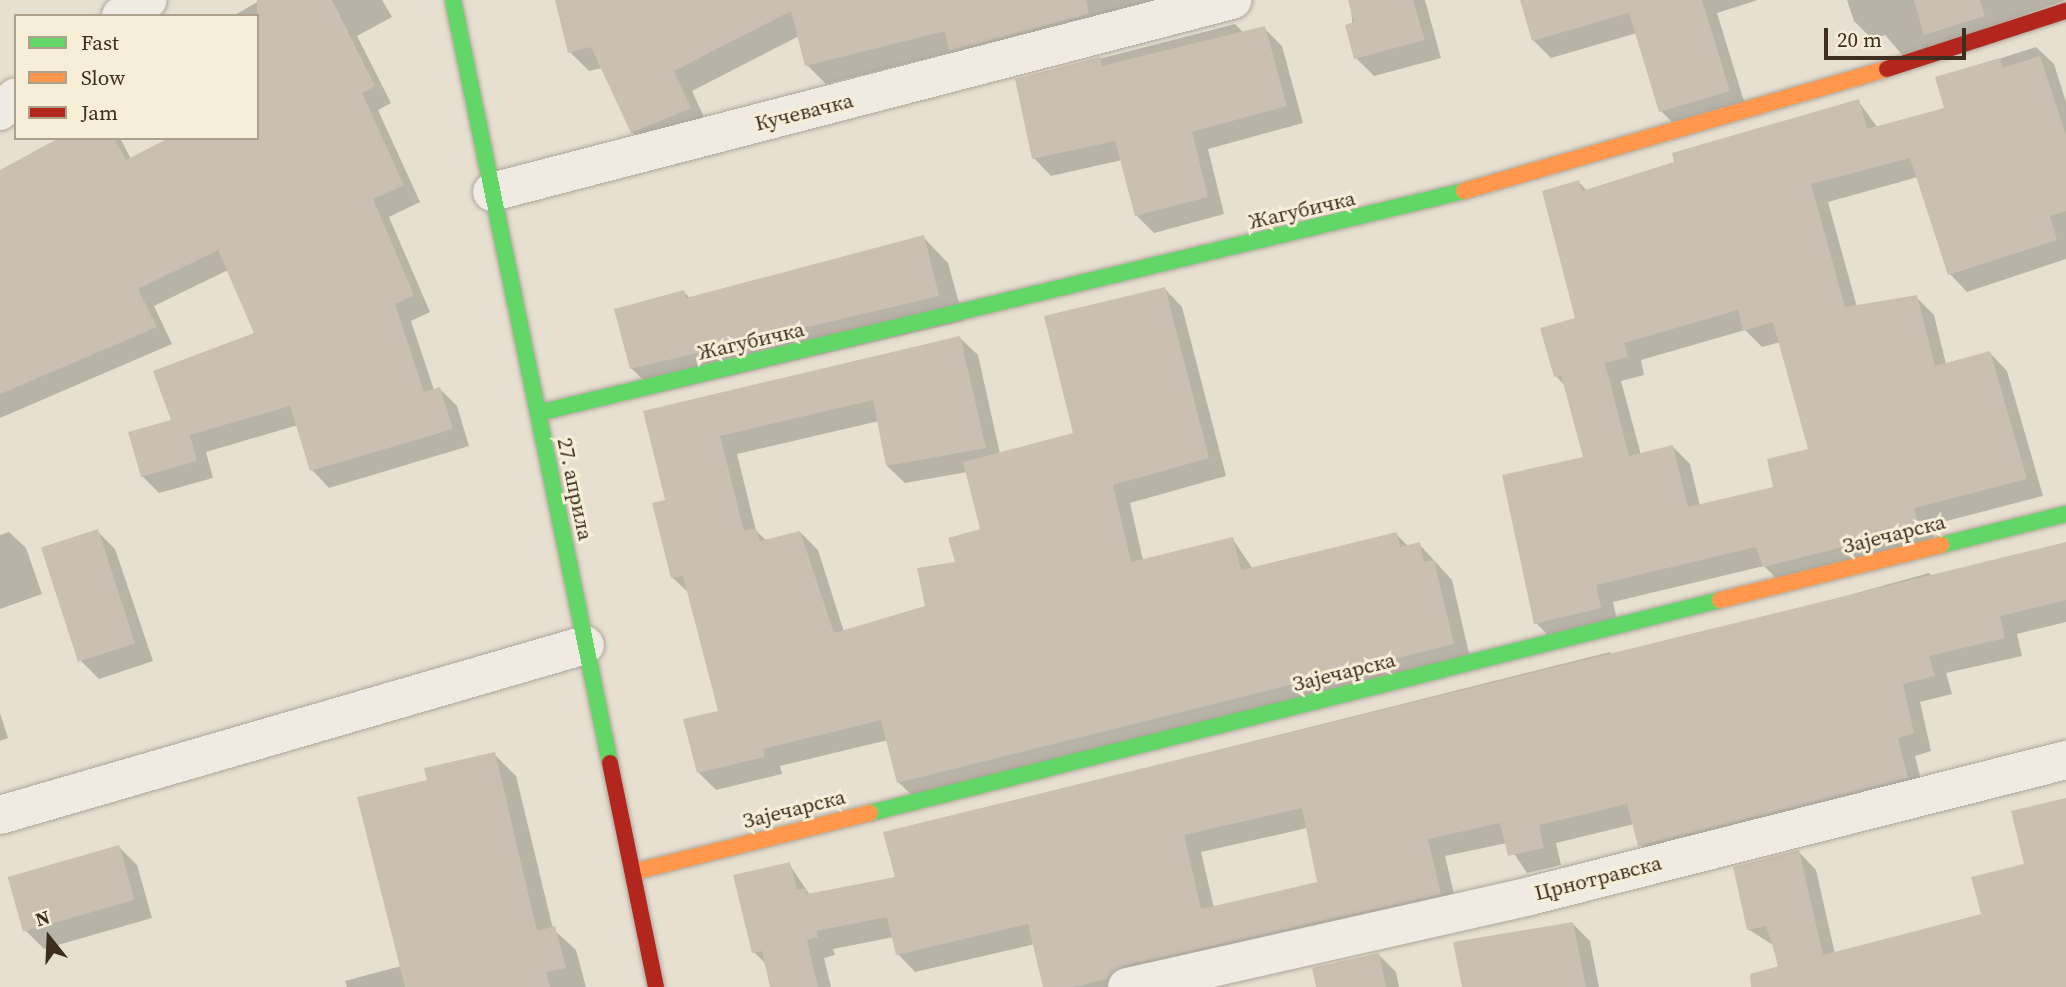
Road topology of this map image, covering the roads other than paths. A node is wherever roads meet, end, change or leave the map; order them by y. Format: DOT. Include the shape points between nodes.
graph roads {
  1 [pos="148,0"];
  2 [pos="453,0"];
  3 [pos="1232,0"];
  4 [pos="2066,10"];
  5 [pos="124,14"];
  6 [pos="1112,16"];
  7 [pos="14,99"];
  8 [pos="0,111"];
  9 [pos="492,192"];
  10 [pos="538,413"];
  11 [pos="2066,514"];
  12 [pos="585,645"];
  13 [pos="2066,760"];
  14 [pos="0,816"];
  15 [pos="633,872"];
  16 [pos="656,987"];
  17 [pos="1127,987"];
  1 -- 5 [label="street"];
  2 -- 9 [label="street, 27. априла"];
  3 -- 6 [label="street, Кучевачка"];
  4 -- 10 [label="street, Жагубичка" via="1979,42 1400,209"];
  6 -- 9 [label="street, Кучевачка"];
  7 -- 8 [label="street"];
  9 -- 10 [label="street, 27. априла"];
  10 -- 12 [label="street, 27. априла"];
  11 -- 15 [label="street, Зајечарска"];
  12 -- 14 [label="street"];
  12 -- 15 [label="street, 27. априла"];
  13 -- 17 [label="street, Црнотравска" via="1530,896"];
  15 -- 16 [label="street, 27. априла"];
}
